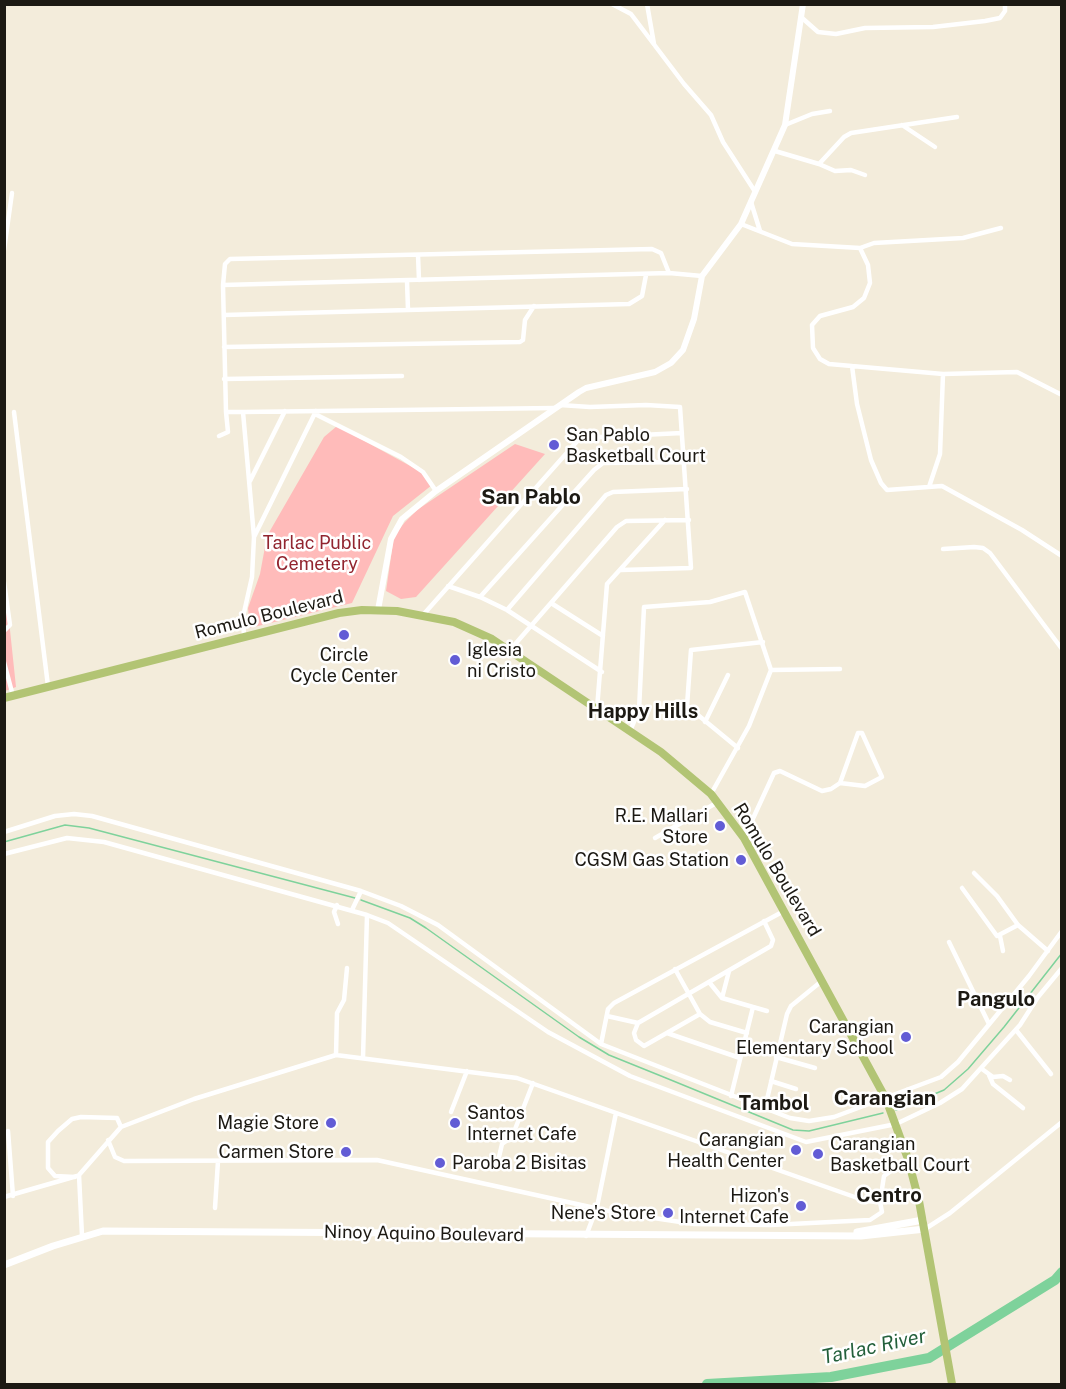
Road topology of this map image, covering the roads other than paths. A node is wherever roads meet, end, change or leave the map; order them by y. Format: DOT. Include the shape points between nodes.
graph roads {
  1 [pos="612,4"];
  2 [pos="646,4"];
  3 [pos="1005,4"];
  4 [pos="803,5"];
  5 [pos="801,16"];
  6 [pos="654,44"];
  7 [pos="830,111"];
  8 [pos="957,117"];
  9 [pos="902,125"];
  10 [pos="785,126"];
  11 [pos="935,147"];
  12 [pos="775,151"];
  13 [pos="819,164"];
  14 [pos="865,175"];
  15 [pos="754,190"];
  16 [pos="12,193"];
  17 [pos="750,200"];
  18 [pos="7,210"];
  19 [pos="741,224"];
  20 [pos="1001,228"];
  21 [pos="760,231"];
  22 [pos="860,248"];
  23 [pos="5,249"];
  24 [pos="418,255"];
  25 [pos="669,273"];
  26 [pos="646,275"];
  27 [pos="702,276"];
  28 [pos="419,280"];
  29 [pos="406,281"];
  30 [pos="223,285"];
  31 [pos="534,306"];
  32 [pos="408,310"];
  33 [pos="224,315"];
  34 [pos="224,347"];
  35 [pos="852,366"];
  36 [pos="943,374"];
  37 [pos="402,376"];
  38 [pos="224,379"];
  39 [pos="1062,395"];
  40 [pos="557,407"];
  41 [pos="226,411"];
  42 [pos="285,411"];
  43 [pos="14,412"];
  44 [pos="243,412"];
  45 [pos="316,413"];
  46 [pos="682,433"];
  47 [pos="219,436"];
  48 [pos="683,462"];
  49 [pos="250,481"];
  50 [pos="929,487"];
  51 [pos="687,489"];
  52 [pos="436,491"];
  53 [pos="665,520"];
  54 [pos="688,520"];
  55 [pos="254,537"];
  56 [pos="943,549"];
  57 [pos="1062,556"];
  58 [pos="621,570"];
  59 [pos="4,582"];
  60 [pos="448,586"];
  61 [pos="480,597"];
  62 [pos="551,603"];
  63 [pos="378,610"];
  64 [pos="507,610"];
  65 [pos="423,615"];
  66 [pos="529,627"];
  67 [pos="4,631"];
  68 [pos="603,636"];
  69 [pos="244,637"];
  70 [pos="763,642"];
  71 [pos="1062,649"];
  72 [pos="510,650"];
  73 [pos="4,662"];
  74 [pos="840,669"];
  75 [pos="771,670"];
  76 [pos="602,672"];
  77 [pos="728,675"];
  78 [pos="48,688"];
  79 [pos="9,697"];
  80 [pos="597,709"];
  81 [pos="705,722"];
  82 [pos="630,731"];
  83 [pos="738,748"];
  84 [pos="840,783"];
  85 [pos="711,794"];
  86 [pos="718,802"];
  87 [pos="4,832"];
  88 [pos="655,838"];
  89 [pos="744,838"];
  90 [pos="4,854"];
  91 [pos="974,873"];
  92 [pos="962,888"];
  93 [pos="361,891"];
  94 [pos="337,905"];
  95 [pos="351,910"];
  96 [pos="784,911"];
  97 [pos="367,915"];
  98 [pos="764,921"];
  99 [pos="338,924"];
  100 [pos="1018,925"];
  101 [pos="1062,931"];
  102 [pos="1000,936"];
  103 [pos="949,942"];
  104 [pos="1003,951"];
  105 [pos="1047,951"];
  106 [pos="347,968"];
  107 [pos="1062,968"];
  108 [pos="675,969"];
  109 [pos="729,971"];
  110 [pos="823,980"];
  111 [pos="710,982"];
  112 [pos="688,994"];
  113 [pos="722,998"];
  114 [pos="753,1007"];
  115 [pos="767,1011"];
  116 [pos="700,1014"];
  117 [pos="607,1016"];
  118 [pos="639,1023"];
  119 [pos="989,1024"];
  120 [pos="1016,1030"];
  121 [pos="667,1033"];
  122 [pos="747,1033"];
  123 [pos="601,1044"];
  124 [pos="336,1055"];
  125 [pos="776,1057"];
  126 [pos="363,1058"];
  127 [pos="740,1058"];
  128 [pos="815,1068"];
  129 [pos="982,1070"];
  130 [pos="467,1071"];
  131 [pos="1051,1074"];
  132 [pos="989,1075"];
  133 [pos="1010,1080"];
  134 [pos="771,1081"];
  135 [pos="533,1083"];
  136 [pos="796,1089"];
  137 [pos="731,1096"];
  138 [pos="886,1099"];
  139 [pos="765,1108"];
  140 [pos="1023,1108"];
  141 [pos="451,1113"];
  142 [pos="616,1113"];
  143 [pos="1062,1122"];
  144 [pos="896,1124"];
  145 [pos="121,1127"];
  146 [pos="8,1131"];
  147 [pos="108,1140"];
  148 [pos="499,1157"];
  149 [pos="908,1159"];
  150 [pos="218,1161"];
  151 [pos="77,1176"];
  152 [pos="13,1196"];
  153 [pos="4,1197"];
  154 [pos="880,1203"];
  155 [pos="597,1207"];
  156 [pos="215,1208"];
  157 [pos="924,1228"];
  158 [pos="82,1236"];
  159 [pos="585,1236"];
  160 [pos="4,1265"];
  161 [pos="952,1384"];
  1 -- 6 [label="street" via="631,14"];
  2 -- 6 [label="street"];
  3 -- 5 [label="street" via="1000,18 985,21 865,28 836,34 818,32"];
  4 -- 5 [label="street"];
  5 -- 10 [label="street"];
  6 -- 15 [label="street" via="711,115 723,142"];
  7 -- 10 [label="street"];
  8 -- 9 [label="street"];
  9 -- 11 [label="street"];
  9 -- 13 [label="street" via="851,133"];
  10 -- 12 [label="street"];
  12 -- 13 [label="street"];
  12 -- 15 [label="street"];
  13 -- 14 [label="street" via="835,171 851,170"];
  15 -- 17 [label="street"];
  16 -- 18 [label="street"];
  17 -- 19 [label="street"];
  17 -- 21 [label="street"];
  18 -- 23 [label="street"];
  19 -- 21 [label="street"];
  19 -- 27 [label="street"];
  20 -- 22 [label="street" via="963,238 874,243"];
  21 -- 22 [label="street" via="792,244"];
  22 -- 35 [label="street" via="870,283 864,298 853,307 820,316 812,325 813,348 820,359"];
  24 -- 25 [label="street" via="652,249 661,253"];
  24 -- 28 [label="street"];
  24 -- 30 [label="street" via="230,259 225,264"];
  25 -- 26 [label="street"];
  25 -- 27 [label="street"];
  26 -- 28 [label="street"];
  26 -- 31 [label="street" via="642,296 635,303"];
  27 -- 40 [label="street" via="683,350 671,363 645,375 586,388"];
  28 -- 29 [label="street"];
  29 -- 30 [label="street"];
  29 -- 32 [label="street"];
  30 -- 33 [label="street"];
  31 -- 32 [label="street"];
  31 -- 34 [label="street" via="525,320 520,342"];
  32 -- 33 [label="street"];
  33 -- 34 [label="street"];
  34 -- 38 [label="street"];
  35 -- 36 [label="street"];
  35 -- 50 [label="street" via="860,416 881,483 893,491"];
  36 -- 39 [label="street" via="1017,372"];
  36 -- 50 [label="street" via="940,454"];
  37 -- 38 [label="street"];
  38 -- 41 [label="street"];
  40 -- 45 [label="street"];
  40 -- 46 [label="street" via="677,406"];
  40 -- 52 [label="street"];
  41 -- 44 [label="street"];
  41 -- 47 [label="street" via="228,432"];
  42 -- 44 [label="street"];
  42 -- 45 [label="street"];
  42 -- 49 [label="street"];
  43 -- 78 [label="street"];
  44 -- 49 [label="street"];
  45 -- 52 [label="street" via="401,457 423,472"];
  45 -- 55 [label="street"];
  46 -- 48 [label="street"];
  46 -- 60 [label="street" via="580,438"];
  48 -- 51 [label="street"];
  48 -- 61 [label="street" via="603,464"];
  49 -- 55 [label="street"];
  50 -- 57 [label="street" via="942,486"];
  51 -- 54 [label="street"];
  51 -- 64 [label="street" via="606,495"];
  52 -- 63 [label="street" via="393,530"];
  53 -- 54 [label="street"];
  53 -- 58 [label="street"];
  53 -- 62 [label="street" via="626,521 617,527"];
  54 -- 58 [label="street" via="691,568"];
  55 -- 69 [label="street" via="252,576 243,616"];
  56 -- 71 [label="street" via="974,547 990,553"];
  58 -- 68 [label="street" via="610,578 605,590"];
  59 -- 67 [label="street" via="10,625"];
  60 -- 61 [label="street"];
  60 -- 65 [label="street"];
  61 -- 64 [label="street"];
  62 -- 66 [label="street"];
  62 -- 68 [label="street"];
  63 -- 65 [label="highway, Romulo Boulevard"];
  63 -- 69 [label="highway, Romulo Boulevard" via="339,613"];
  64 -- 66 [label="street"];
  65 -- 72 [label="highway, Romulo Boulevard" via="454,622"];
  66 -- 72 [label="street"];
  66 -- 76 [label="street"];
  68 -- 76 [label="street"];
  69 -- 78 [label="highway, Romulo Boulevard"];
  70 -- 75 [label="street"];
  70 -- 81 [label="street" via="691,650 687,706"];
  70 -- 82 [label="street" via="745,592 710,602 644,607 639,710"];
  72 -- 80 [label="highway, Romulo Boulevard"];
  73 -- 79 [label="street"];
  74 -- 75 [label="street"];
  75 -- 83 [label="street"];
  76 -- 80 [label="street"];
  77 -- 81 [label="street"];
  78 -- 79 [label="highway, Romulo Boulevard"];
  80 -- 82 [label="highway, Romulo Boulevard"];
  81 -- 83 [label="street"];
  82 -- 85 [label="highway, Romulo Boulevard" via="687,771"];
  83 -- 85 [label="street"];
  84 -- 84 [label="street" via="865,786 882,777 861,733"];
  84 -- 89 [label="street" via="822,790 777,771"];
  85 -- 86 [label="highway, Romulo Boulevard"];
  86 -- 88 [label="street"];
  86 -- 89 [label="highway, Romulo Boulevard"];
  87 -- 93 [label="street" via="55,816 92,816"];
  89 -- 96 [label="highway, Romulo Boulevard"];
  90 -- 94 [label="street" via="51,840 93,840"];
  91 -- 100 [label="street"];
  92 -- 102 [label="street"];
  93 -- 95 [label="street"];
  93 -- 123 [label="street" via="438,925"];
  94 -- 95 [label="street"];
  94 -- 99 [label="street" via="334,912"];
  95 -- 97 [label="street"];
  96 -- 98 [label="street"];
  96 -- 110 [label="highway, Romulo Boulevard"];
  97 -- 126 [label="street"];
  97 -- 144 [label="street" via="388,923 548,1032 630,1076 806,1142"];
  98 -- 108 [label="street"];
  98 -- 109 [label="street" via="773,940 771,946"];
  100 -- 102 [label="street"];
  100 -- 105 [label="street"];
  101 -- 105 [label="street"];
  102 -- 104 [label="street"];
  103 -- 119 [label="street"];
  105 -- 119 [label="street"];
  106 -- 124 [label="street" via="345,1000 337,1013"];
  107 -- 120 [label="street"];
  108 -- 112 [label="street"];
  108 -- 117 [label="street" via="614,1002"];
  109 -- 111 [label="street"];
  109 -- 113 [label="street"];
  110 -- 125 [label="street" via="791,1006"];
  110 -- 138 [label="highway, Romulo Boulevard"];
  111 -- 112 [label="street"];
  111 -- 113 [label="street"];
  112 -- 116 [label="street"];
  112 -- 118 [label="street"];
  113 -- 114 [label="street"];
  114 -- 115 [label="street"];
  114 -- 122 [label="street"];
  116 -- 121 [label="street"];
  116 -- 122 [label="street" via="710,1022"];
  117 -- 118 [label="street"];
  117 -- 123 [label="street"];
  118 -- 121 [label="street" via="634,1033 644,1046"];
  119 -- 138 [label="street" via="941,1077"];
  120 -- 129 [label="street"];
  120 -- 131 [label="street"];
  121 -- 127 [label="street"];
  122 -- 127 [label="street"];
  123 -- 137 [label="street"];
  124 -- 126 [label="street"];
  124 -- 145 [label="street" via="194,1099"];
  125 -- 128 [label="street"];
  125 -- 134 [label="street"];
  126 -- 130 [label="street"];
  127 -- 137 [label="street"];
  129 -- 132 [label="street"];
  129 -- 144 [label="street" via="963,1089"];
  130 -- 135 [label="street"];
  130 -- 141 [label="street"];
  132 -- 133 [label="street"];
  132 -- 140 [label="street" via="993,1084"];
  134 -- 136 [label="street"];
  134 -- 139 [label="street"];
  135 -- 142 [label="street"];
  135 -- 148 [label="street" via="512,1137 502,1144"];
  137 -- 139 [label="street"];
  138 -- 139 [label="street" via="834,1117 809,1121"];
  138 -- 144 [label="highway, Romulo Boulevard"];
  142 -- 154 [label="street"];
  142 -- 155 [label="street"];
  143 -- 157 [label="street" via="950,1213"];
  144 -- 149 [label="highway, Romulo Boulevard"];
  145 -- 147 [label="street"];
  145 -- 151 [label="street" via="117,1118 81,1117 72,1119 48,1142 48,1168 55,1176"];
  146 -- 152 [label="street"];
  147 -- 150 [label="street" via="115,1156 124,1161"];
  147 -- 151 [label="street"];
  149 -- 154 [label="street" via="884,1176"];
  149 -- 157 [label="highway, Romulo Boulevard"];
  150 -- 155 [label="street" via="377,1160"];
  150 -- 156 [label="street"];
  151 -- 152 [label="street"];
  151 -- 158 [label="street"];
  152 -- 153 [label="street"];
  154 -- 155 [label="street" via="880,1215 870,1220 782,1225 663,1221"];
  155 -- 159 [label="street"];
  157 -- 159 [label="main road, Ninoy Aquino Boulevard" via="849,1235"];
  157 -- 161 [label="highway, Romulo Boulevard"];
  158 -- 159 [label="main road, Ninoy Aquino Boulevard" via="104,1231"];
  158 -- 160 [label="main road, Ninoy Aquino Boulevard"];
}
